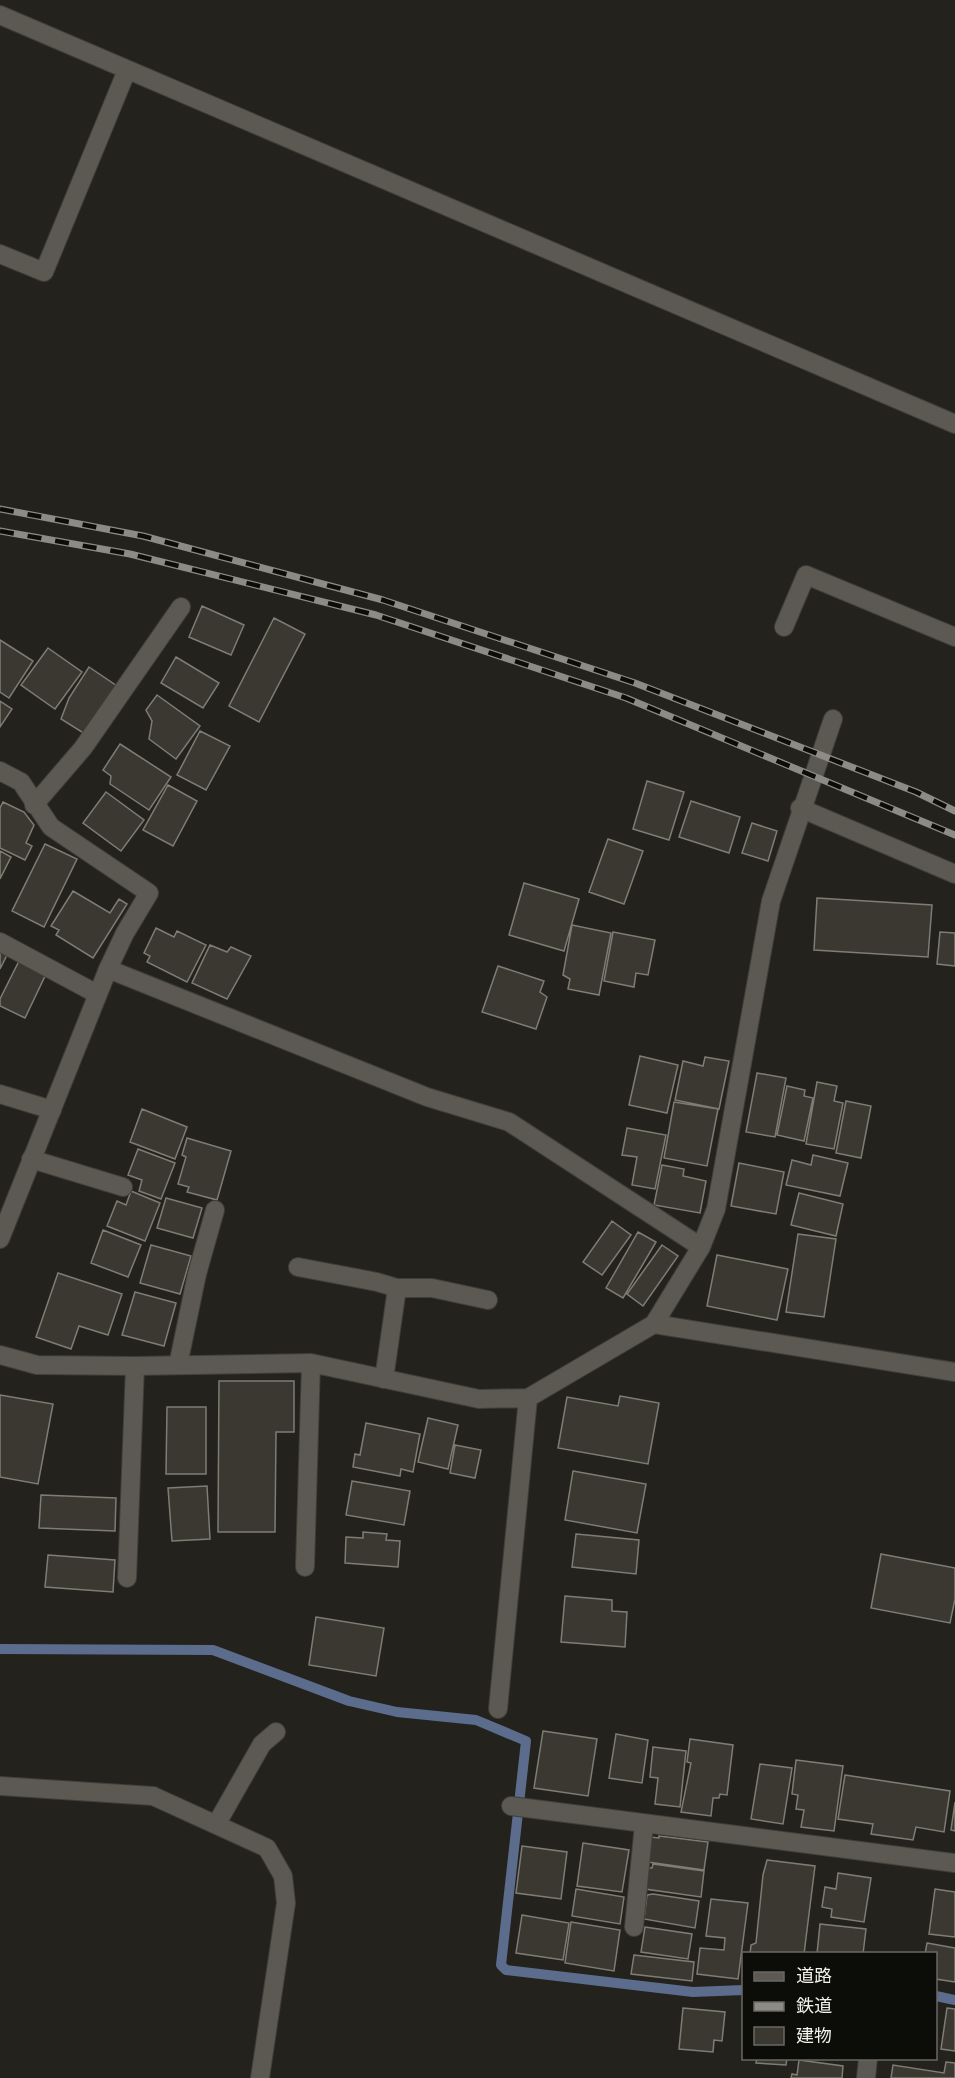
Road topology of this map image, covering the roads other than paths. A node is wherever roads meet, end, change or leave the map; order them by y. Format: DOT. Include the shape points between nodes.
graph roads {
  1 [pos="0,15"];
  2 [pos="127,70"];
  3 [pos="0,254"];
  4 [pos="955,424"];
  5 [pos="181,607"];
  6 [pos="784,627"];
  7 [pos="955,637"];
  8 [pos="833,719"];
  9 [pos="0,771"];
  10 [pos="34,805"];
  11 [pos="800,808"];
  12 [pos="955,874"];
  13 [pos="0,942"];
  14 [pos="108,969"];
  15 [pos="97,994"];
  16 [pos="0,1094"];
  17 [pos="52,1110"];
  18 [pos="31,1159"];
  19 [pos="123,1187"];
  20 [pos="215,1210"];
  21 [pos="0,1239"];
  22 [pos="700,1247"];
  23 [pos="298,1267"];
  24 [pos="397,1288"];
  25 [pos="488,1300"];
  26 [pos="654,1324"];
  27 [pos="0,1355"];
  28 [pos="312,1363"];
  29 [pos="178,1365"];
  30 [pos="135,1366"];
  31 [pos="955,1372"];
  32 [pos="384,1378"];
  33 [pos="528,1398"];
  34 [pos="305,1567"];
  35 [pos="126,1578"];
  36 [pos="498,1709"];
  37 [pos="276,1732"];
  38 [pos="0,1786"];
  39 [pos="511,1806"];
  40 [pos="217,1823"];
  41 [pos="644,1824"];
  42 [pos="955,1863"];
  43 [pos="634,1927"];
  44 [pos="868,2060"];
  45 [pos="260,2078"];
  46 [pos="866,2078"];
  1 -- 2 [label="street"];
  2 -- 3 [label="street" via="44,272"];
  2 -- 4 [label="street"];
  5 -- 10 [label="street" via="83,748"];
  6 -- 7 [label="street" via="807,575"];
  8 -- 11 [label="street"];
  9 -- 10 [label="street" via="21,782"];
  10 -- 14 [label="street" via="51,827 148,893"];
  11 -- 12 [label="street"];
  11 -- 22 [label="street" via="771,901 716,1209"];
  13 -- 15 [label="street"];
  14 -- 15 [label="street"];
  14 -- 22 [label="street" via="427,1096 509,1122"];
  15 -- 17 [label="street"];
  16 -- 17 [label="street"];
  17 -- 18 [label="street"];
  18 -- 19 [label="street"];
  18 -- 21 [label="street"];
  20 -- 29 [label="street"];
  22 -- 26 [label="street"];
  23 -- 24 [label="street"];
  24 -- 25 [label="street" via="432,1288"];
  24 -- 32 [label="street"];
  26 -- 31 [label="street"];
  26 -- 33 [label="street"];
  27 -- 30 [label="street" via="37,1365"];
  28 -- 29 [label="street"];
  28 -- 32 [label="street"];
  28 -- 34 [label="street"];
  29 -- 30 [label="street"];
  30 -- 35 [label="street"];
  32 -- 33 [label="street" via="479,1399"];
  33 -- 36 [label="street"];
  37 -- 40 [label="street" via="262,1744"];
  38 -- 40 [label="street" via="153,1796"];
  39 -- 41 [label="street"];
  40 -- 45 [label="street" via="267,1848 283,1876 286,1903"];
  41 -- 42 [label="street"];
  41 -- 43 [label="street"];
  44 -- 46 [label="street"];
}
